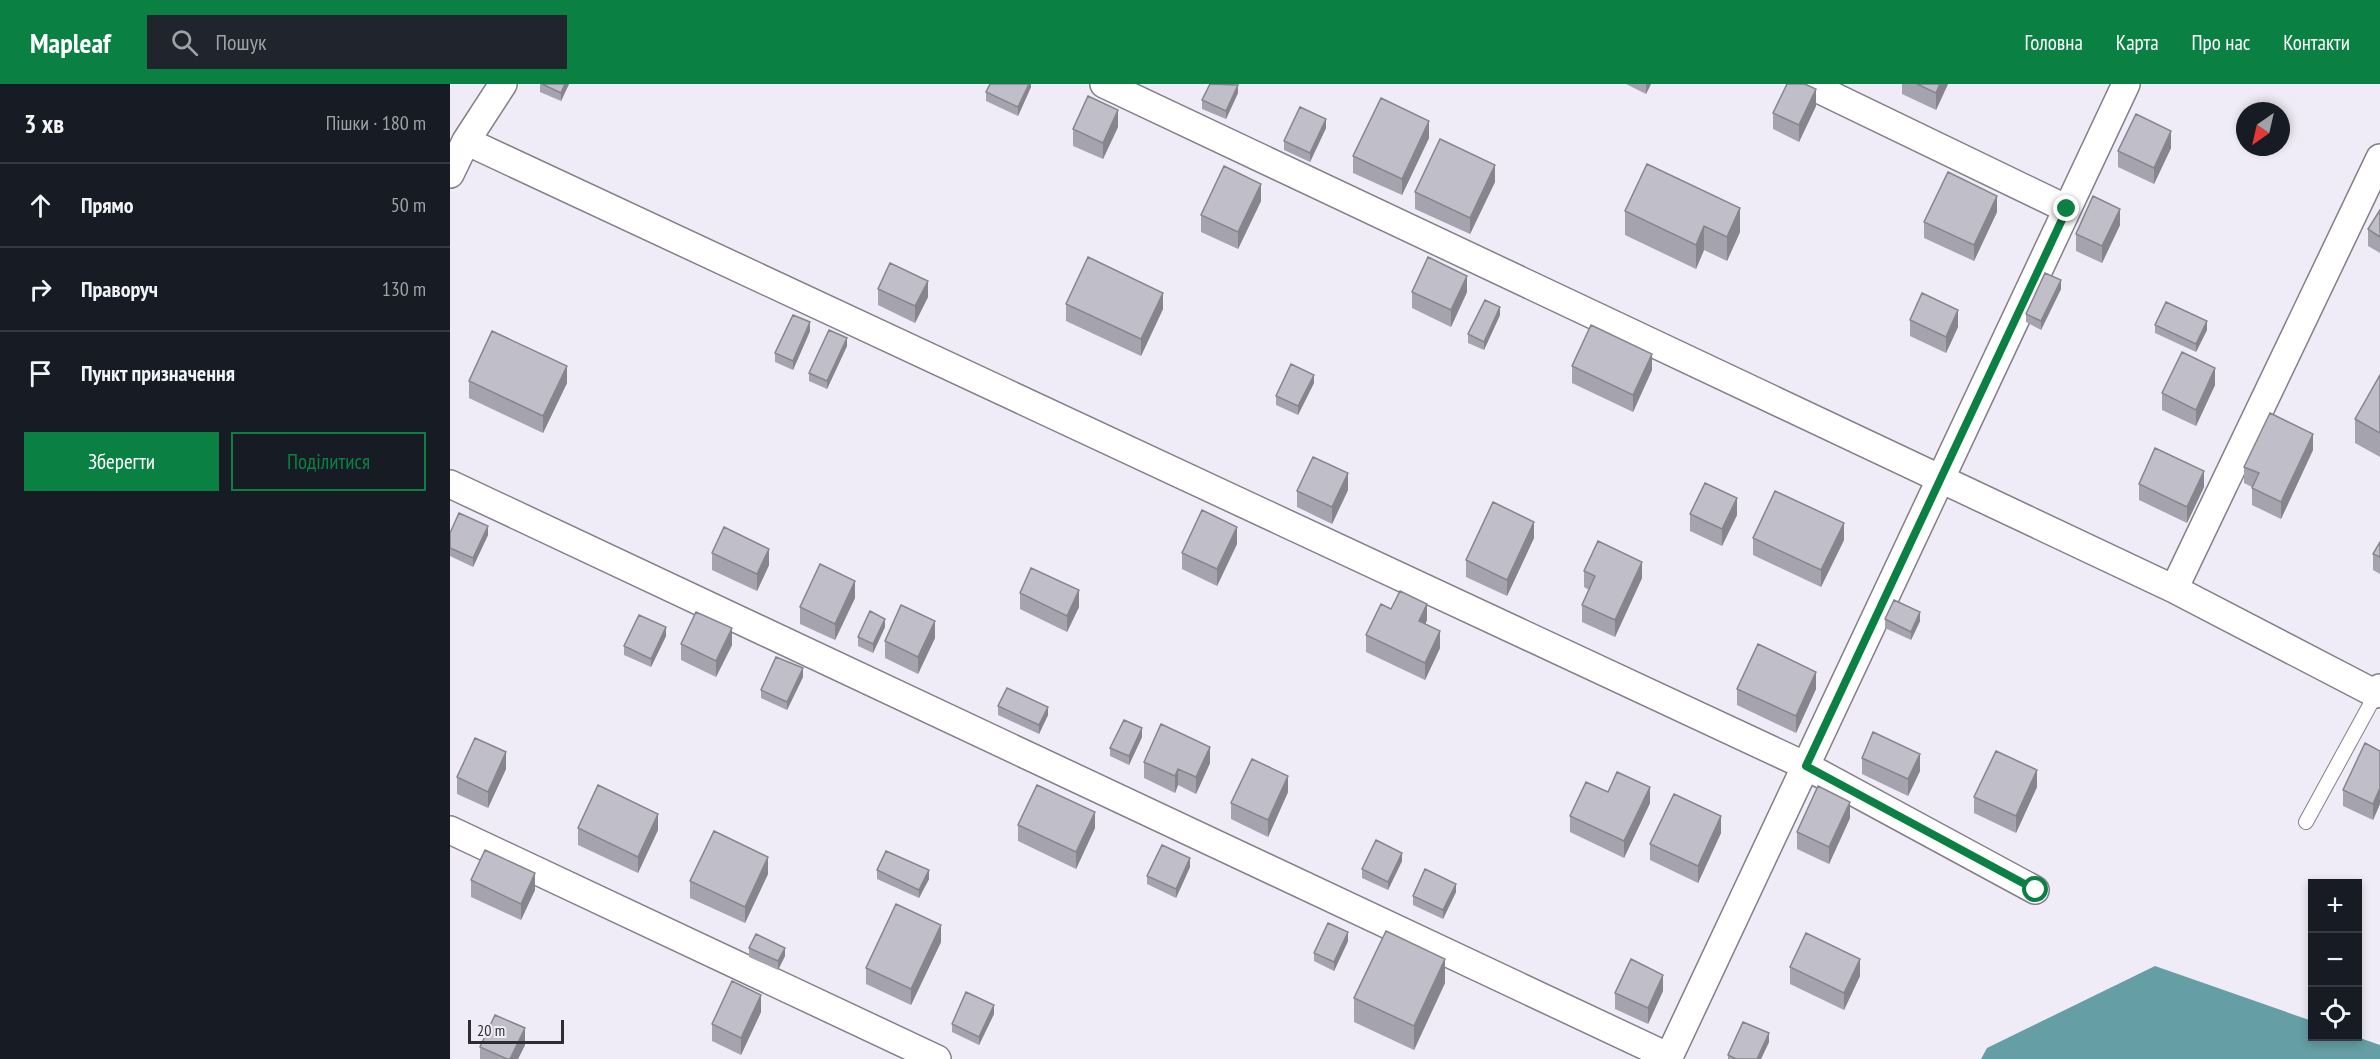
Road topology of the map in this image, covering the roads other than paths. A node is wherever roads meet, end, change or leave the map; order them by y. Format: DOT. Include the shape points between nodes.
graph roads {
  1 [pos="503,84"];
  2 [pos="1104,84"];
  3 [pos="1808,84"];
  4 [pos="2126,84"];
  5 [pos="466,141"];
  6 [pos="2380,158"];
  7 [pos="450,174"];
  8 [pos="2067,209"];
  9 [pos="1941,478"];
  10 [pos="450,483"];
  11 [pos="2174,589"];
  12 [pos="2378,691"];
  13 [pos="1806,766"];
  14 [pos="2306,822"];
  15 [pos="450,830"];
  16 [pos="2036,890"];
  17 [pos="1668,1058"];
  18 [pos="937,1059"];
  1 -- 5 [label="street"];
  2 -- 9 [label="street"];
  3 -- 8 [label="street"];
  4 -- 8 [label="street"];
  5 -- 7 [label="street"];
  5 -- 13 [label="street"];
  6 -- 11 [label="street"];
  8 -- 9 [label="street"];
  9 -- 11 [label="street"];
  9 -- 13 [label="street"];
  10 -- 17 [label="street"];
  11 -- 12 [label="street"];
  12 -- 14 [label="lane"];
  13 -- 16 [label="street"];
  13 -- 17 [label="street"];
  15 -- 18 [label="street"];
}
